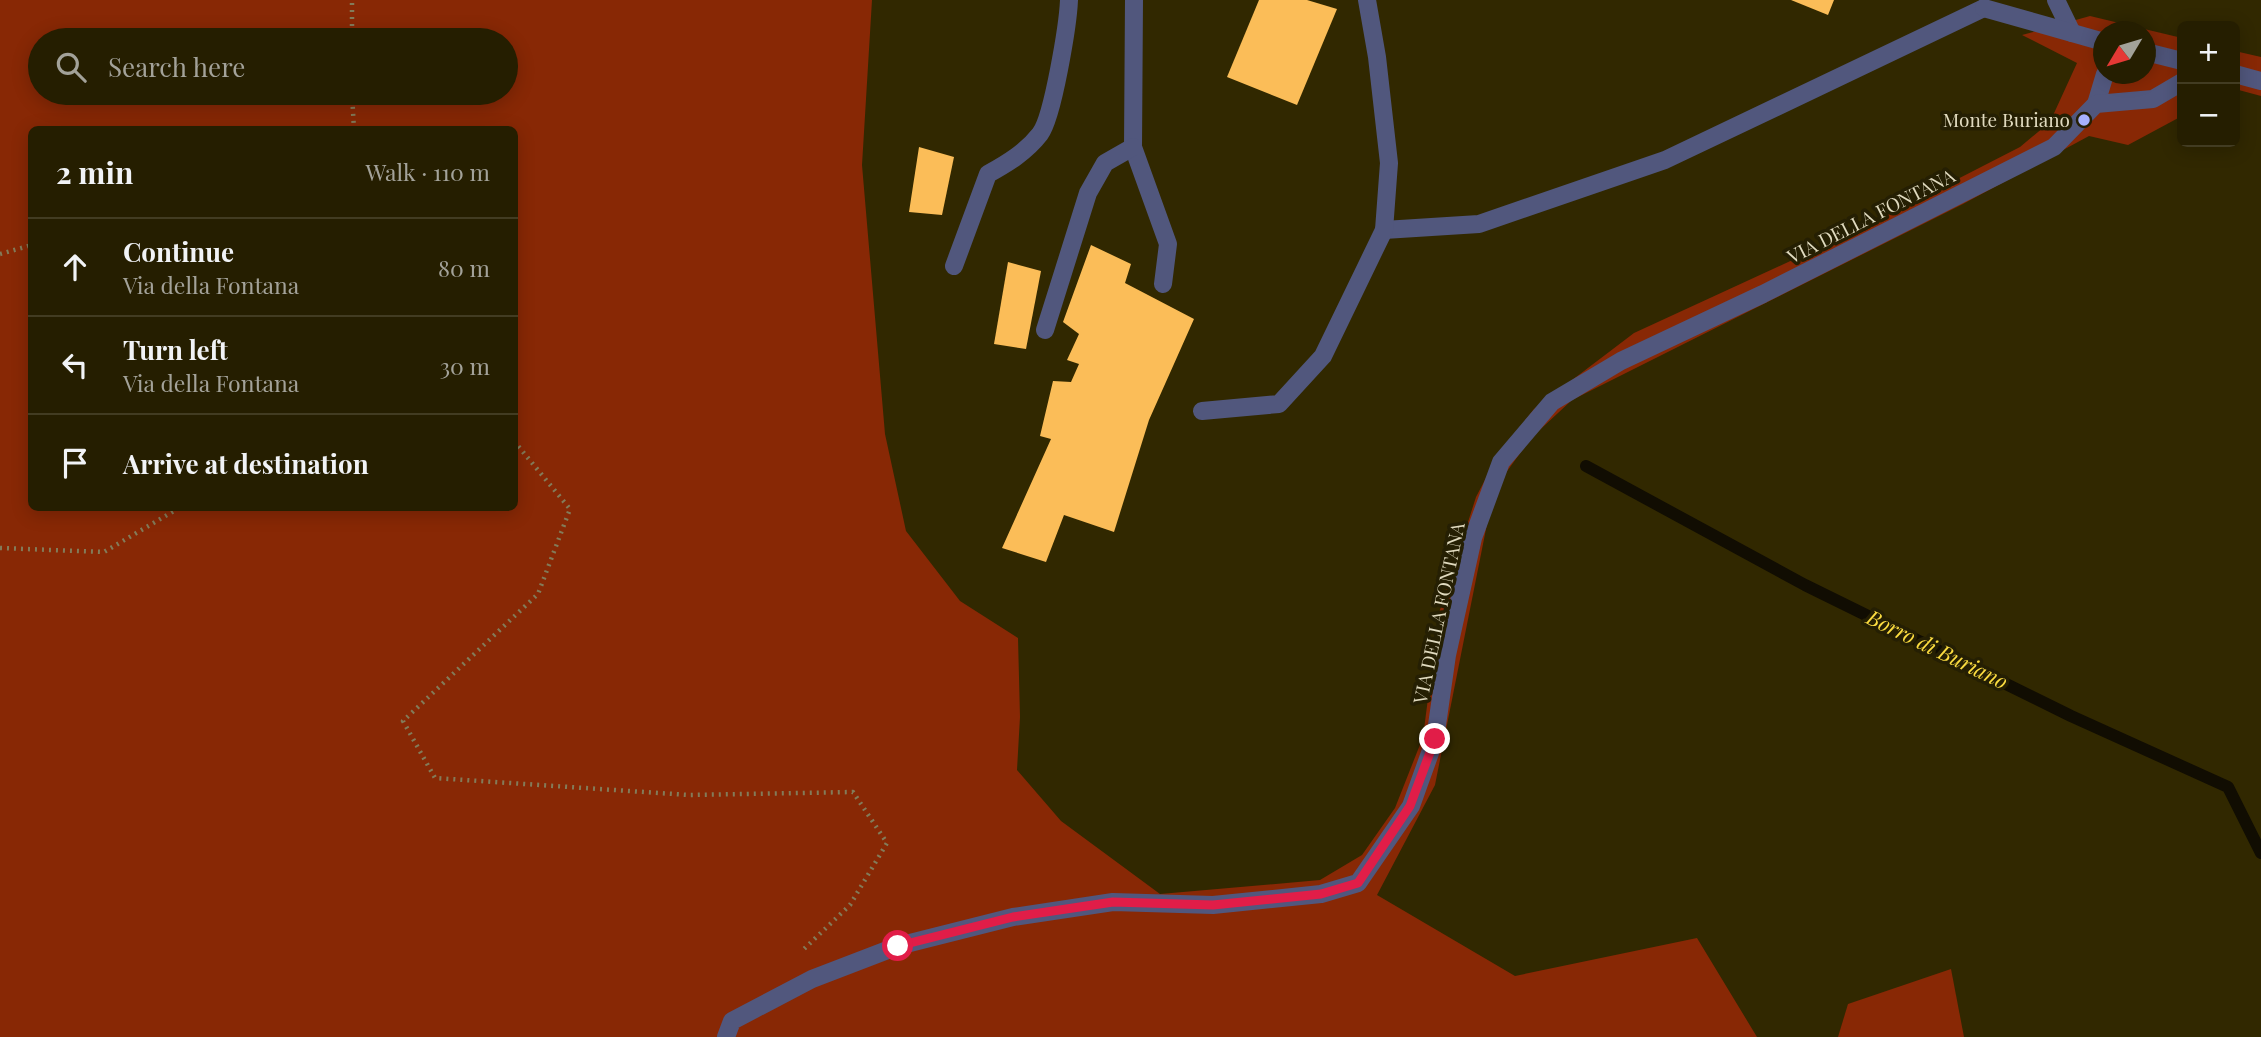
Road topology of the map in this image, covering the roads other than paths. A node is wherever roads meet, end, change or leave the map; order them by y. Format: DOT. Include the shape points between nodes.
graph roads {
  1 [pos="1069,0"];
  2 [pos="1134,0"];
  3 [pos="1367,0"];
  4 [pos="2056,0"];
  5 [pos="2072,33"];
  6 [pos="2093,39"];
  7 [pos="2156,54"];
  8 [pos="2177,60"];
  9 [pos="2240,75"];
  10 [pos="2261,80"];
  11 [pos="2102,84"];
  12 [pos="2178,84"];
  13 [pos="2096,104"];
  14 [pos="1133,147"];
  15 [pos="1384,230"];
  16 [pos="954,266"];
  17 [pos="1163,284"];
  18 [pos="1045,330"];
  19 [pos="1202,411"];
  20 [pos="726,1037"];
  1 -- 16 [label="street" via="1058,74 1042,132 1014,160 988,174"];
  2 -- 14 [label="street"];
  3 -- 15 [label="street" via="1389,163"];
  4 -- 5 [label="street"];
  5 -- 6 [label="street"];
  5 -- 15 [label="street" via="1984,8 1665,160 1479,224"];
  7 -- 8 [label="street"];
  9 -- 10 [label="street"];
  11 -- 13 [label="street"];
  12 -- 13 [label="street" via="2152,99"];
  13 -- 20 [label="street, VIA DELLA FONTANA" via="2054,147 1621,361 1552,402 1501,462 1473,538 1447,654 1435,739 1410,806 1358,883 1321,894 1213,905 1113,902 1013,917 898,946 811,979 732,1021"];
  14 -- 17 [label="street" via="1168,244"];
  14 -- 18 [label="street" via="1105,163 1088,193"];
  15 -- 19 [label="street" via="1323,356 1279,404"];
}
